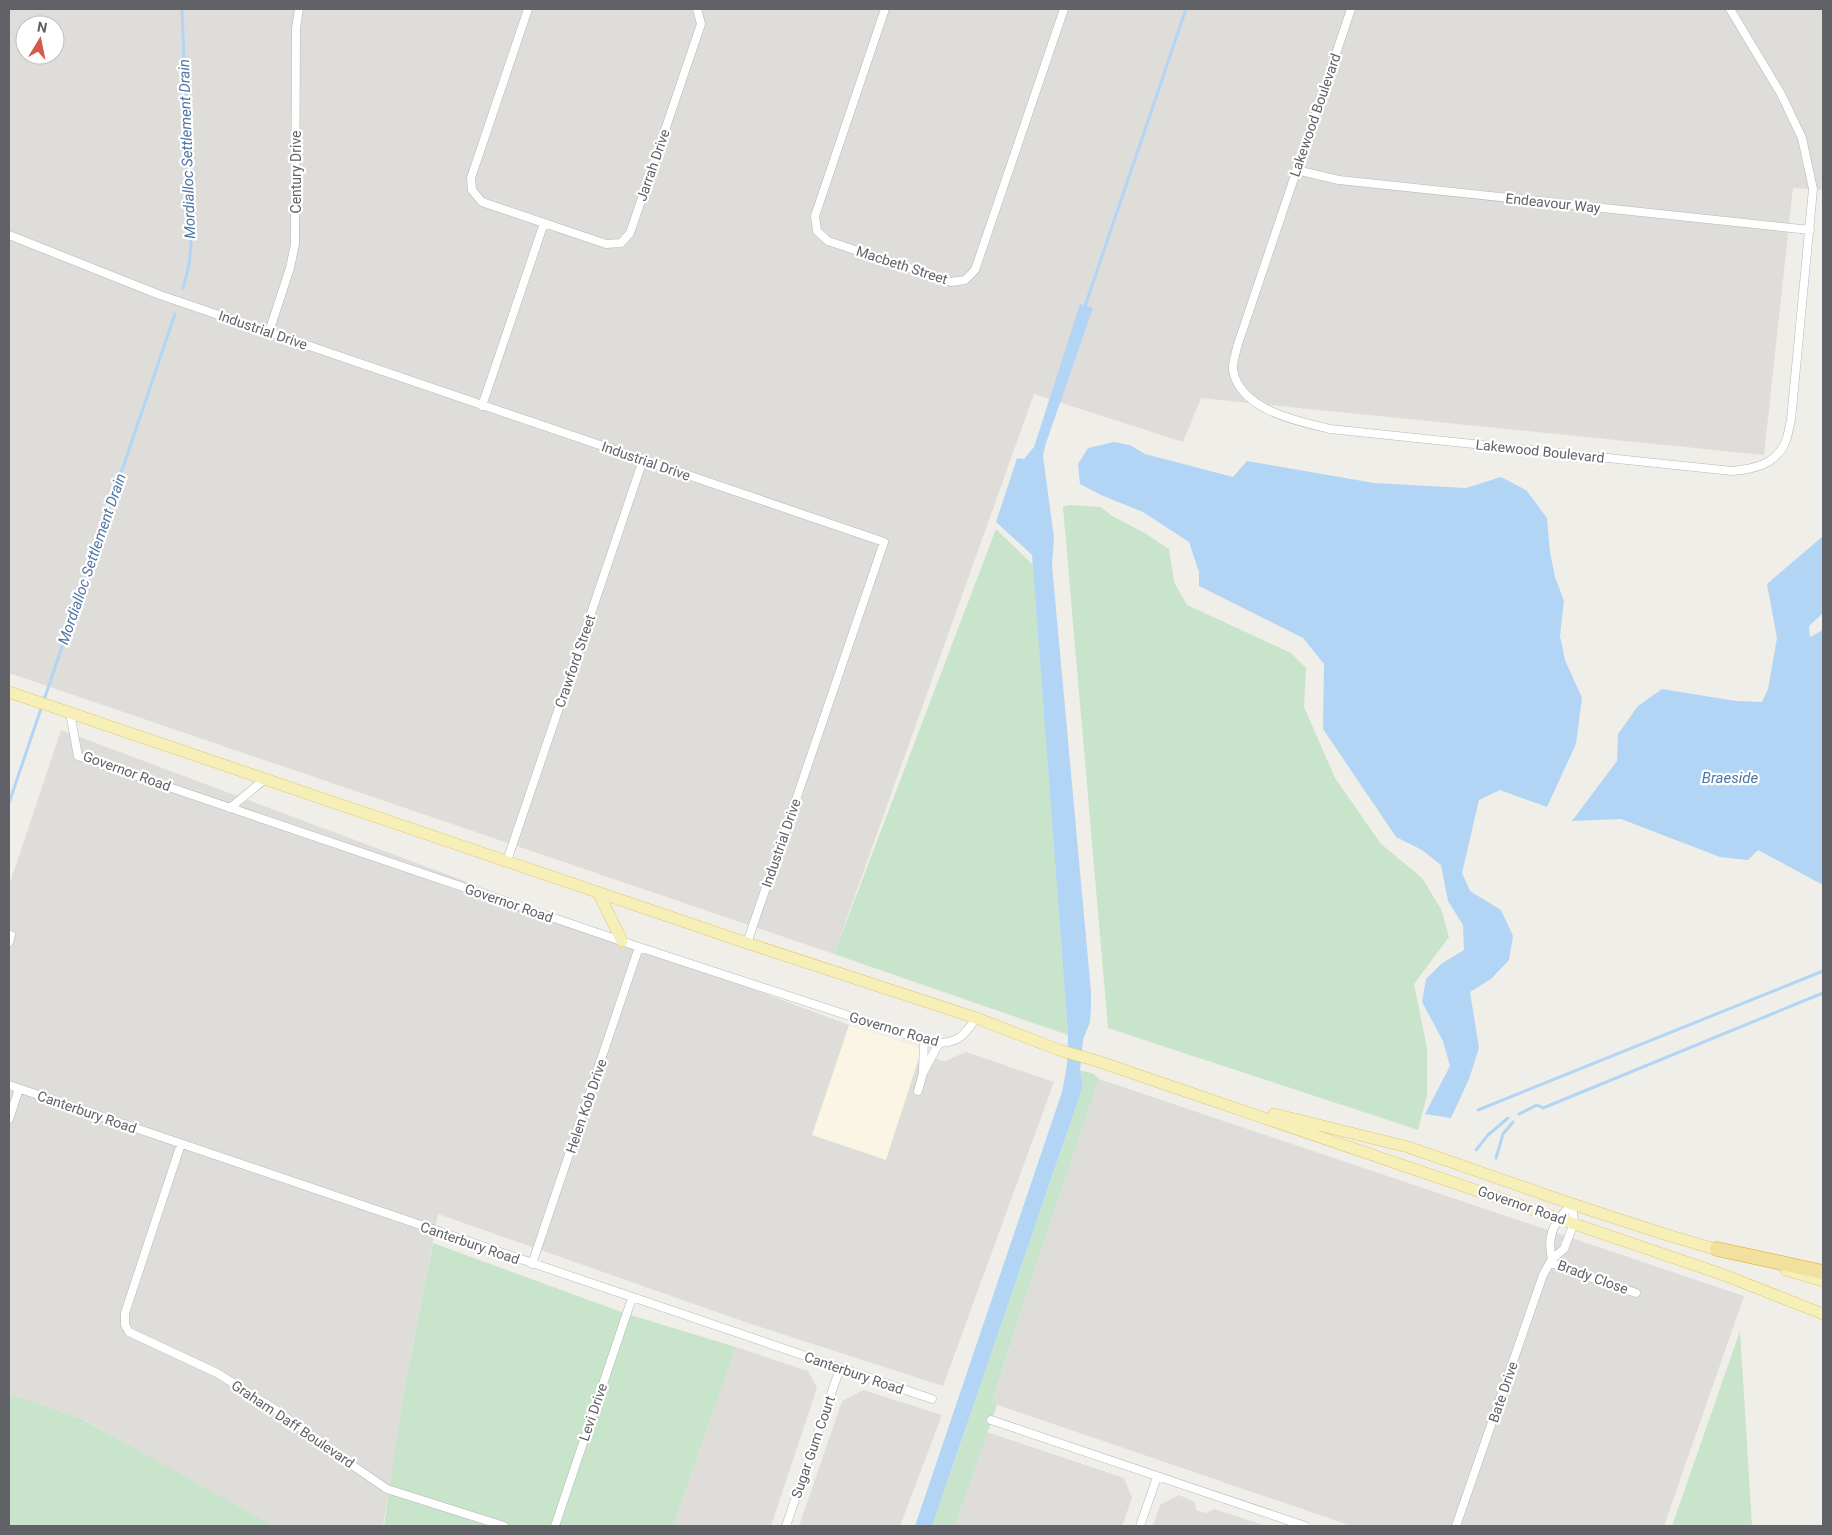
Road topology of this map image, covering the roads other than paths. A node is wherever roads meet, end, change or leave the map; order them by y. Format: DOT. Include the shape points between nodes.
graph roads {
  1 [pos="299,9"];
  2 [pos="528,9"];
  3 [pos="697,9"];
  4 [pos="885,9"];
  5 [pos="1064,9"];
  6 [pos="1351,9"];
  7 [pos="1730,9"];
  8 [pos="1296,170"];
  9 [pos="544,223"];
  10 [pos="1810,230"];
  11 [pos="9,235"];
  12 [pos="269,332"];
  13 [pos="482,406"];
  14 [pos="643,460"];
  15 [pos="9,692"];
  16 [pos="70,712"];
  17 [pos="265,779"];
  18 [pos="230,808"];
  19 [pos="507,861"];
  20 [pos="598,892"];
  21 [pos="622,941"];
  22 [pos="747,943"];
  23 [pos="639,947"];
  24 [pos="976,1018"];
  25 [pos="924,1040"];
  26 [pos="939,1043"];
  27 [pos="923,1073"];
  28 [pos="9,1085"];
  29 [pos="19,1088"];
  30 [pos="918,1091"];
  31 [pos="1219,1102"];
  32 [pos="9,1119"];
  33 [pos="181,1144"];
  34 [pos="1572,1204"];
  35 [pos="1558,1218"];
  36 [pos="1574,1223"];
  37 [pos="1717,1249"];
  38 [pos="1551,1260"];
  39 [pos="532,1264"];
  40 [pos="1823,1272"];
  41 [pos="1823,1281"];
  42 [pos="1636,1293"];
  43 [pos="632,1298"];
  44 [pos="1823,1314"];
  45 [pos="840,1368"];
  46 [pos="932,1399"];
  47 [pos="991,1420"];
  48 [pos="1157,1477"];
  49 [pos="504,1526"];
  50 [pos="555,1526"];
  51 [pos="786,1526"];
  52 [pos="1140,1526"];
  53 [pos="1305,1526"];
  54 [pos="1456,1526"];
  1 -- 12 [label="street, Century Drive" via="296,28 294,256"];
  2 -- 9 [label="street, Jarrah Drive" via="471,184 482,202"];
  3 -- 9 [label="street, Jarrah Drive" via="700,24 630,233 621,243 606,244"];
  4 -- 5 [label="street, Macbeth Street" via="815,216 817,231 828,241 951,282 965,280 975,270"];
  6 -- 8 [label="street, Lakewood Boulevard"];
  7 -- 10 [label="street, Lakewood Boulevard" via="1781,94 1802,138 1812,189"];
  8 -- 10 [label="street, Endeavour Way" via="1339,180"];
  8 -- 10 [label="street, Lakewood Boulevard" via="1232,368 1238,387 1254,401 1277,413 1330,429 1732,470 1754,469 1772,460 1785,444 1791,420"];
  9 -- 13 [label="street"];
  11 -- 12 [label="street, Industrial Drive" via="160,295"];
  12 -- 13 [label="street, Industrial Drive"];
  13 -- 14 [label="street, Industrial Drive"];
  14 -- 19 [label="street, Crawford Street"];
  14 -- 22 [label="street, Industrial Drive" via="884,542"];
  15 -- 16 [label="main road, Governor Road"];
  16 -- 17 [label="main road, Governor Road"];
  16 -- 18 [label="street, Governor Road" via="78,756"];
  17 -- 18 [label="street"];
  17 -- 19 [label="main road, Governor Road"];
  18 -- 21 [label="street, Governor Road"];
  19 -- 20 [label="main road, Governor Road"];
  20 -- 21 [label="main road"];
  20 -- 22 [label="main road, Governor Road"];
  21 -- 23 [label="street, Governor Road"];
  22 -- 24 [label="main road, Governor Road"];
  23 -- 25 [label="street, Governor Road"];
  23 -- 39 [label="street, Helen Kob Drive"];
  24 -- 26 [label="street, Governor Road" via="958,1040"];
  24 -- 31 [label="main road, Governor Road" via="1059,1050"];
  25 -- 26 [label="street, Governor Road"];
  25 -- 27 [label="street"];
  26 -- 27 [label="street"];
  27 -- 30 [label="street"];
  28 -- 29 [label="street, Canterbury Road"];
  29 -- 32 [label="street"];
  29 -- 33 [label="street, Canterbury Road"];
  31 -- 34 [label="main road, Governor Road" via="1408,1147"];
  31 -- 35 [label="main road, Governor Road"];
  33 -- 39 [label="street, Canterbury Road"];
  33 -- 49 [label="street, Graham Daff Boulevard" via="125,1313 125,1326 129,1332 217,1373 276,1410 387,1489"];
  34 -- 35 [label="street, Bate Drive"];
  34 -- 36 [label="street, Bate Drive"];
  34 -- 37 [label="main road, Governor Road"];
  35 -- 36 [label="main road, Governor Road"];
  35 -- 38 [label="street, Bate Drive" via="1548,1244"];
  36 -- 38 [label="street, Bate Drive" via="1564,1249"];
  36 -- 44 [label="main road, Governor Road" via="1724,1275"];
  37 -- 40 [label="highway"];
  37 -- 41 [label="main road, Governor Road"];
  38 -- 42 [label="street, Brady Close" via="1574,1272"];
  38 -- 54 [label="street, Bate Drive"];
  39 -- 43 [label="street, Canterbury Road"];
  43 -- 45 [label="street, Canterbury Road"];
  43 -- 50 [label="street, Levi Drive"];
  45 -- 46 [label="street, Canterbury Road"];
  45 -- 51 [label="street, Sugar Gum Court"];
  47 -- 48 [label="street"];
  48 -- 52 [label="street"];
  48 -- 53 [label="street"];
}
